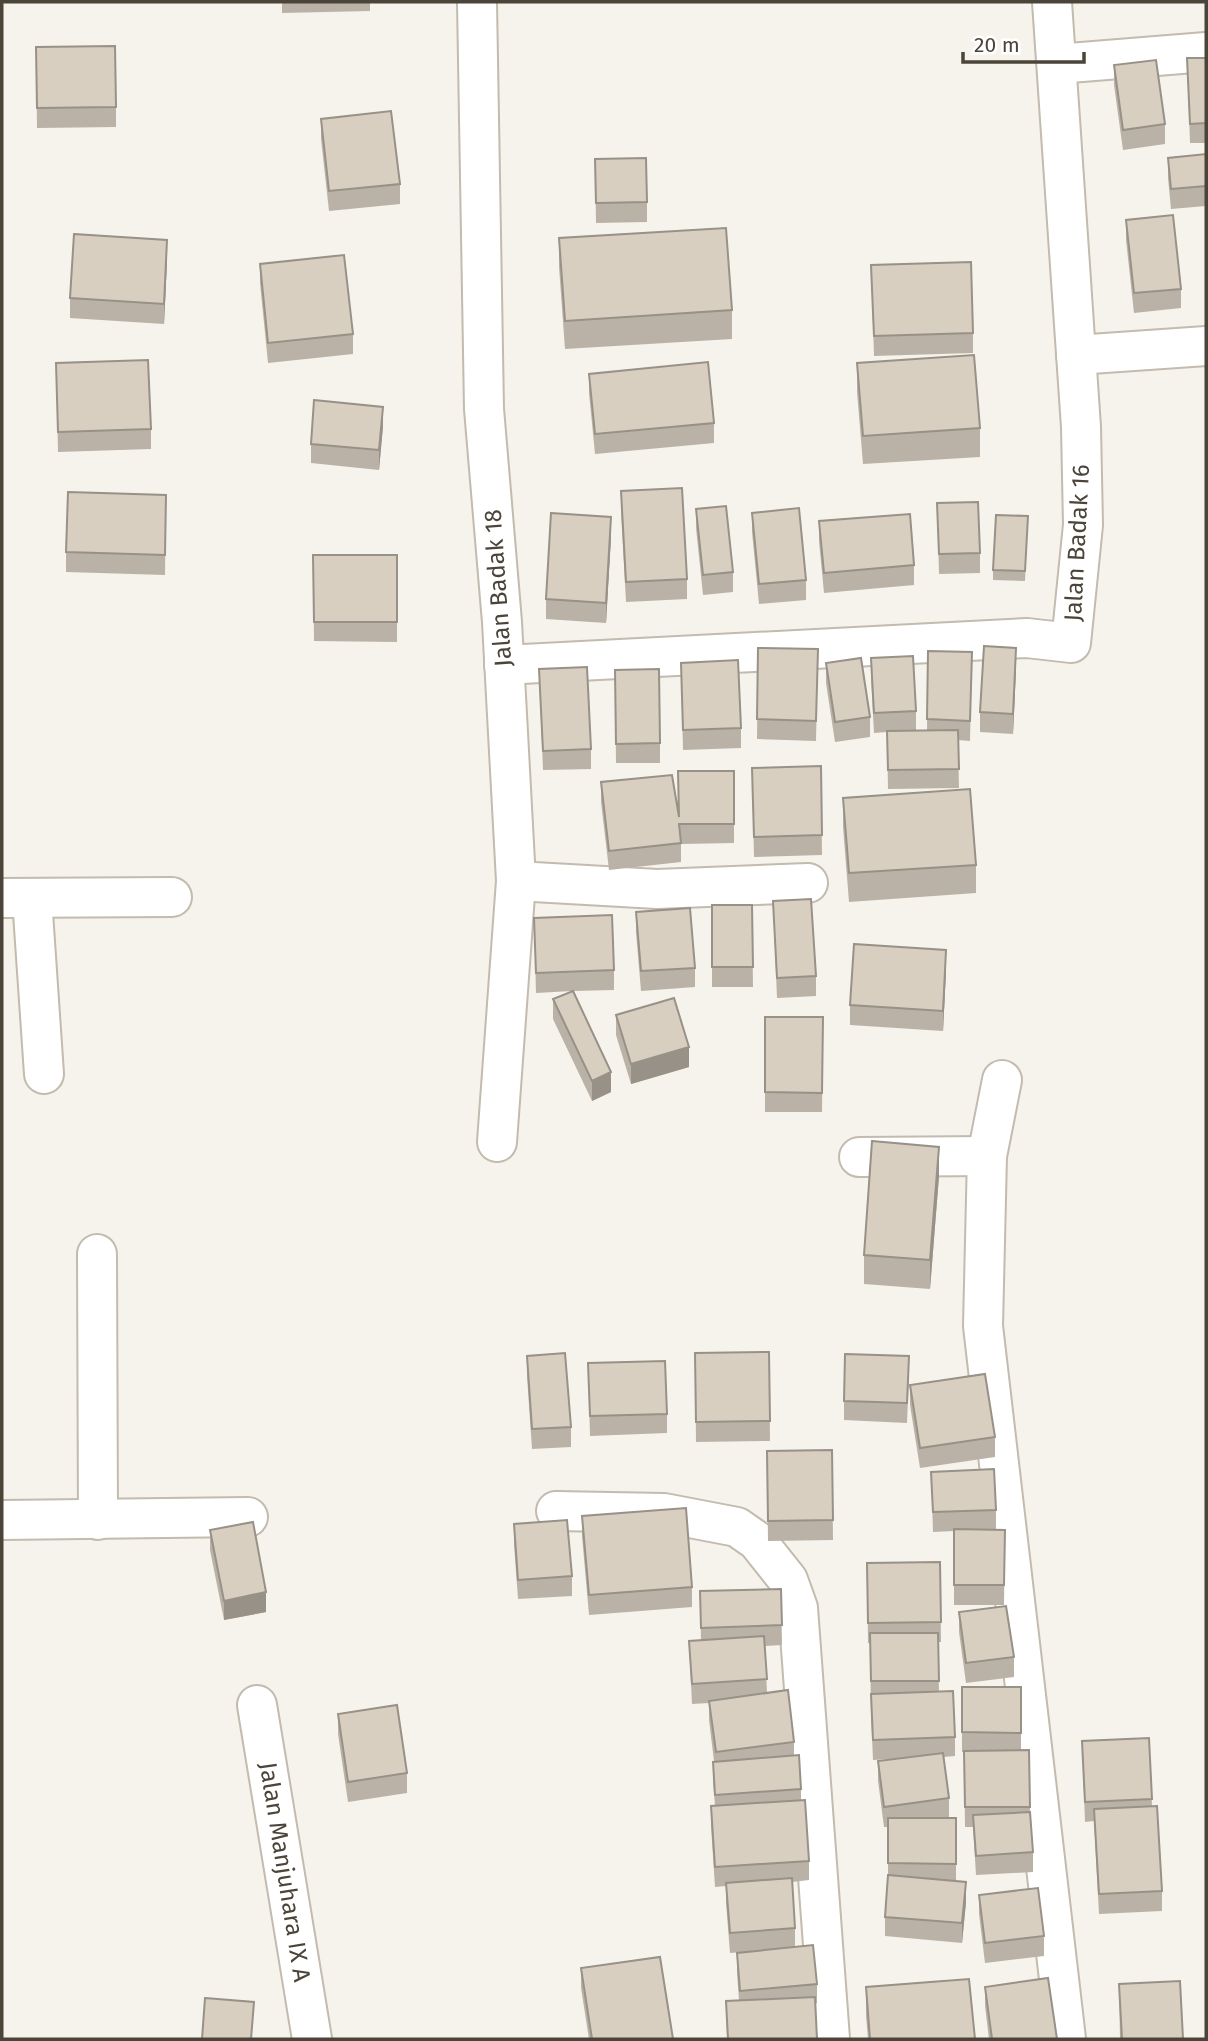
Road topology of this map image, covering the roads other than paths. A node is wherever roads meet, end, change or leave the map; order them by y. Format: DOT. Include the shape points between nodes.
graph roads {
  1 [pos="477,2"];
  2 [pos="1052,2"];
  3 [pos="1206,52"];
  4 [pos="1057,64"];
  5 [pos="1206,346"];
  6 [pos="1076,355"];
  7 [pos="504,665"];
  8 [pos="516,881"];
  9 [pos="808,883"];
  10 [pos="172,897"];
  11 [pos="17,898"];
  12 [pos="44,1074"];
  13 [pos="1002,1080"];
  14 [pos="497,1142"];
  15 [pos="986,1156"];
  16 [pos="859,1157"];
  17 [pos="97,1254"];
  18 [pos="556,1511"];
  19 [pos="248,1517"];
  20 [pos="2,1520"];
  21 [pos="98,1520"];
  22 [pos="257,1705"];
  23 [pos="312,2039"];
  24 [pos="830,2039"];
  25 [pos="1066,2039"];
  1 -- 7 [label="street, Jalan Badak 18" via="484,409"];
  2 -- 4 [label="street, Jalan Badak 16"];
  3 -- 4 [label="street"];
  4 -- 6 [label="street, Jalan Badak 16"];
  5 -- 6 [label="street"];
  6 -- 7 [label="street, Jalan Badak 16" via="1083,525 1071,643 1027,638"];
  7 -- 8 [label="street, Jalan Badak 18"];
  8 -- 9 [label="street" via="657,889"];
  8 -- 14 [label="street, Jalan Badak 18"];
  10 -- 11 [label="street"];
  11 -- 12 [label="street"];
  13 -- 15 [label="street"];
  15 -- 16 [label="street"];
  15 -- 25 [label="street" via="983,1326"];
  17 -- 21 [label="street"];
  18 -- 24 [label="street" via="664,1513 737,1527 757,1541 788,1580 798,1608"];
  19 -- 21 [label="street"];
  20 -- 21 [label="street"];
  22 -- 23 [label="street, Jalan Manjuhara IX A"];
}
